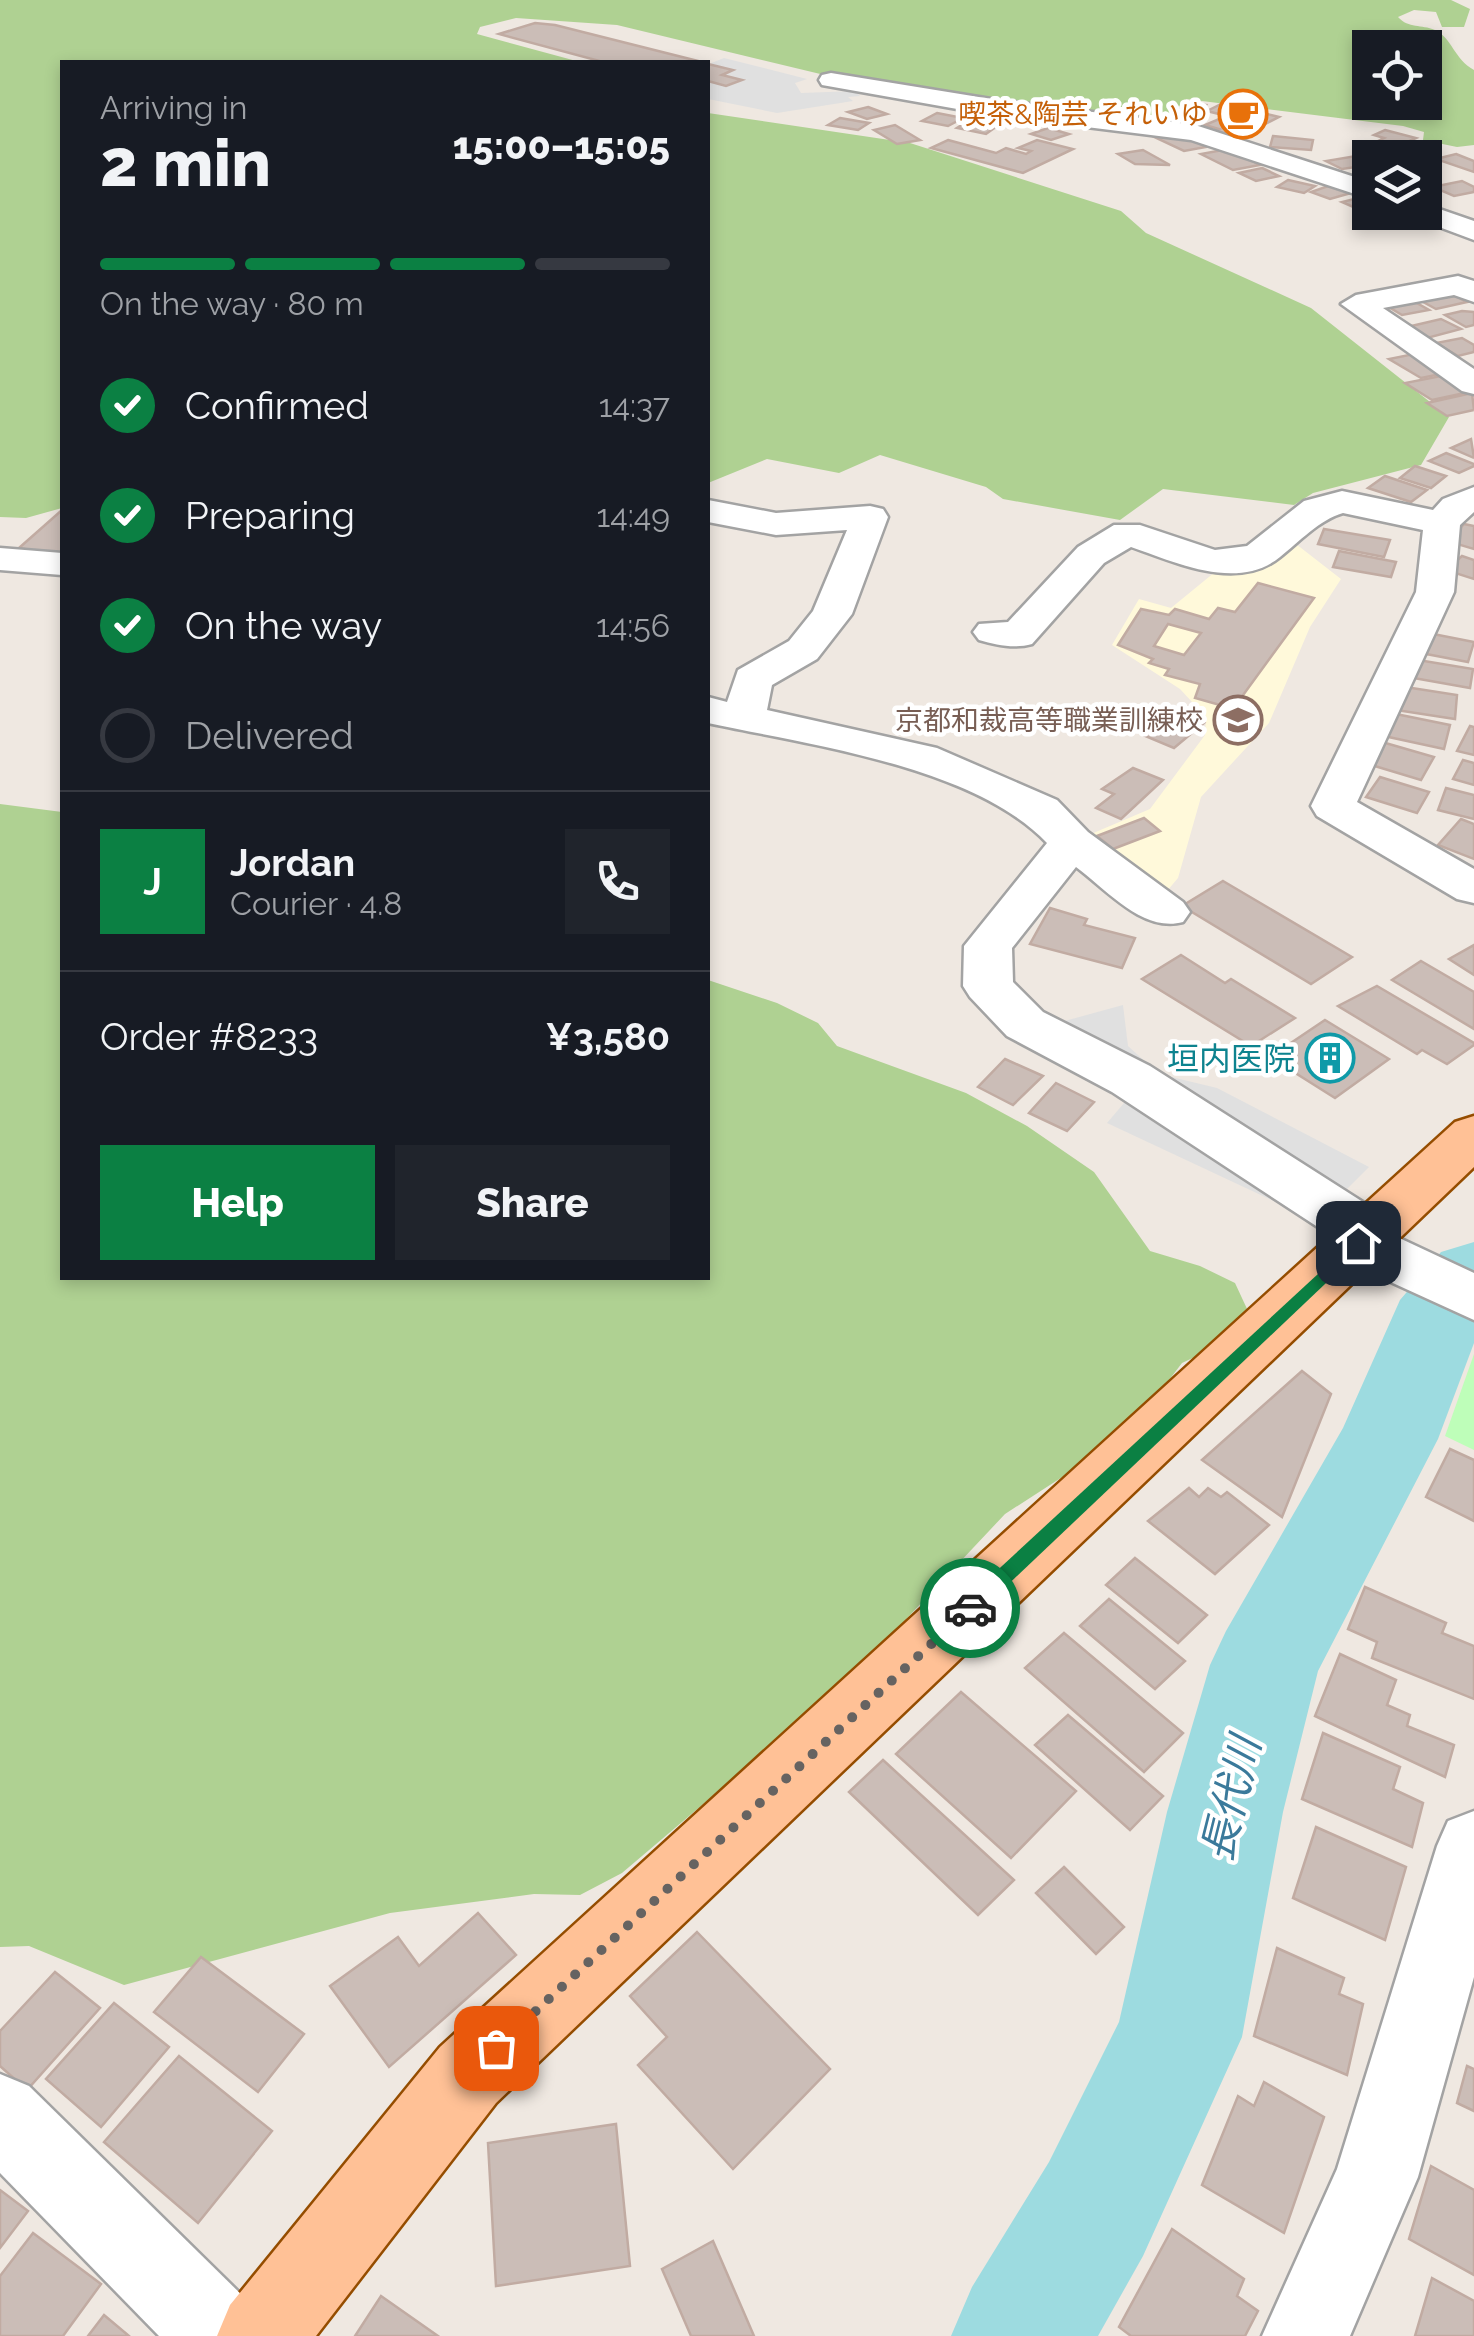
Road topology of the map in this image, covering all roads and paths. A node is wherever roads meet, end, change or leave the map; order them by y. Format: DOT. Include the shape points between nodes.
graph roads {
  1 [pos="798,88"];
  2 [pos="946,99"];
  3 [pos="1058,114"];
  4 [pos="916,116"];
  5 [pos="1016,138"];
  6 [pos="1352,185"];
  7 [pos="1442,219"];
  8 [pos="1474,231"];
  9 [pos="1474,293"];
  10 [pos="1474,384"];
  11 [pos="1458,510"];
  12 [pos="710,511"];
  13 [pos="0,559"];
  14 [pos="60,564"];
  15 [pos="1454,596"];
  16 [pos="993,632"];
  17 [pos="726,714"];
  18 [pos="1072,842"];
  19 [pos="1474,889"];
  20 [pos="1166,912"];
  21 [pos="1474,1135"];
  22 [pos="1379,1248"];
  23 [pos="1474,1298"];
  24 [pos="1474,1846"];
  25 [pos="0,2115"];
  26 [pos="221,2336"];
  27 [pos="261,2336"];
  28 [pos="1306,2336"];
  1 -- 2 [label="street" via="841,82"];
  2 -- 3 [label="street"];
  2 -- 4 [label="street"];
  3 -- 5 [label="street"];
  3 -- 6 [label="street" via="1230,141"];
  7 -- 8 [label="street"];
  9 -- 10 [label="street" via="1458,284 1356,304"];
  11 -- 15 [label="street"];
  11 -- 16 [label="street" via="1342,502 1317,509 1258,556 1212,562 1127,534 1091,555 1018,636"];
  12 -- 17 [label="street" via="776,524 870,517 832,614 804,650 753,679"];
  13 -- 14 [label="street"];
  15 -- 19 [label="street" via="1333,806"];
  17 -- 18 [label="street" via="922,756 1041,810"];
  18 -- 20 [label="street"];
  18 -- 22 [label="street" via="988,946 988,986 1025,1024 1132,1079"];
  21 -- 22 [label="main road"];
  22 -- 23 [label="street"];
  22 -- 27 [label="main road" via="468,2075"];
  24 -- 28 [label="street" via="1376,2177"];
  25 -- 26 [label="street"];
}
